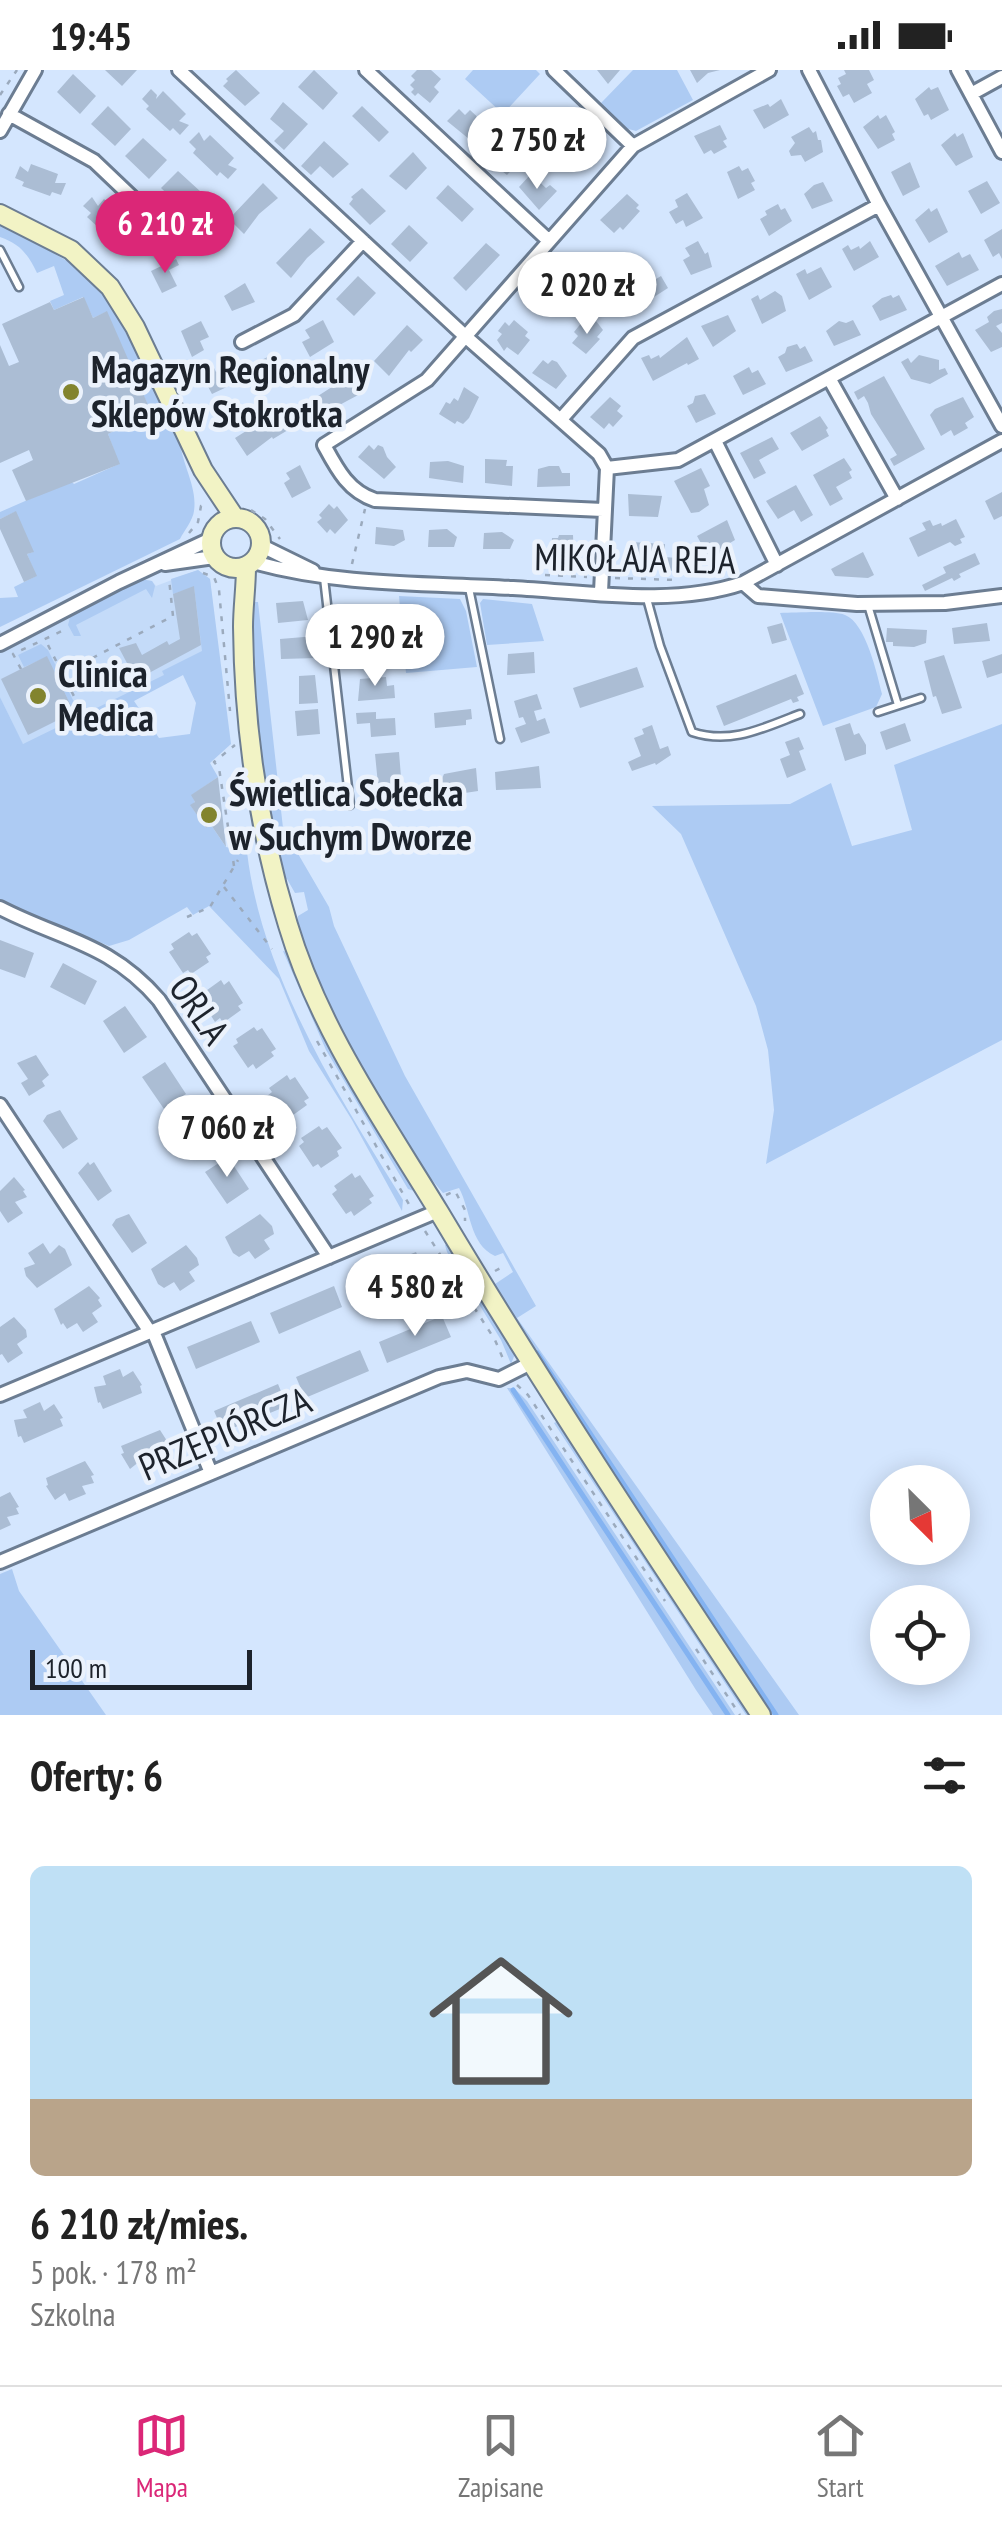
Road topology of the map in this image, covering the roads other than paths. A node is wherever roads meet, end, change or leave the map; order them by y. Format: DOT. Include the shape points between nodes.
graph roads {
  1 [pos="34,70"];
  2 [pos="178,70"];
  3 [pos="366,70"];
  4 [pos="392,70"];
  5 [pos="554,70"];
  6 [pos="769,70"];
  7 [pos="809,70"];
  8 [pos="958,70"];
  9 [pos="1002,78"];
  10 [pos="380,82"];
  11 [pos="971,94"];
  12 [pos="9,114"];
  13 [pos="0,130"];
  14 [pos="633,146"];
  15 [pos="1002,152"];
  16 [pos="879,205"];
  17 [pos="0,214"];
  18 [pos="156,220"];
  19 [pos="548,240"];
  20 [pos="363,241"];
  21 [pos="0,250"];
  22 [pos="1002,284"];
  23 [pos="19,288"];
  24 [pos="942,316"];
  25 [pos="465,336"];
  26 [pos="242,342"];
  27 [pos="829,378"];
  28 [pos="562,418"];
  29 [pos="1002,426"];
  30 [pos="715,441"];
  31 [pos="1002,441"];
  32 [pos="607,468"];
  33 [pos="204,470"];
  34 [pos="896,499"];
  35 [pos="604,510"];
  36 [pos="235,543"];
  37 [pos="777,565"];
  38 [pos="324,577"];
  39 [pos="743,583"];
  40 [pos="468,586"];
  41 [pos="602,592"];
  42 [pos="646,595"];
  43 [pos="1002,596"];
  44 [pos="868,604"];
  45 [pos="0,644"];
  46 [pos="921,698"];
  47 [pos="898,704"];
  48 [pos="878,712"];
  49 [pos="800,714"];
  50 [pos="500,738"];
  51 [pos="350,805"];
  52 [pos="0,908"];
  53 [pos="0,1105"];
  54 [pos="438,1211"];
  55 [pos="329,1258"];
  56 [pos="152,1331"];
  57 [pos="531,1363"];
  58 [pos="0,1395"];
  59 [pos="210,1473"];
  60 [pos="0,1562"];
  61 [pos="761,1715"];
  1 -- 12 [label="street"];
  2 -- 20 [label="street"];
  3 -- 10 [label="street"];
  4 -- 10 [label="street"];
  5 -- 14 [label="street"];
  6 -- 14 [label="street"];
  7 -- 16 [label="street"];
  8 -- 11 [label="street"];
  9 -- 11 [label="street"];
  10 -- 19 [label="street"];
  11 -- 15 [label="street"];
  12 -- 13 [label="street"];
  12 -- 18 [label="street" via="94,161"];
  14 -- 19 [label="street"];
  16 -- 24 [label="street"];
  16 -- 28 [label="street" via="633,338"];
  17 -- 33 [label="street" via="70,250 110,287"];
  19 -- 25 [label="street"];
  20 -- 25 [label="street"];
  20 -- 26 [label="street" via="294,315"];
  21 -- 23 [label="lane"];
  22 -- 24 [label="street"];
  24 -- 27 [label="street"];
  24 -- 29 [label="street"];
  25 -- 28 [label="street"];
  25 -- 35 [label="street" via="427,380 324,445 342,478 368,498"];
  27 -- 30 [label="street"];
  27 -- 34 [label="street"];
  28 -- 32 [label="street"];
  30 -- 32 [label="street" via="678,460"];
  30 -- 37 [label="street"];
  31 -- 34 [label="street"];
  32 -- 35 [label="street"];
  33 -- 36 [label="street"];
  33 -- 36 [label="street" via="212,502"];
  34 -- 37 [label="street"];
  35 -- 41 [label="street"];
  36 -- 38 [label="street, MIKOŁAJA REJA"];
  36 -- 45 [label="street" via="158,564"];
  36 -- 54 [label="street" via="257,784 288,928 354,1074"];
  37 -- 39 [label="street"];
  38 -- 40 [label="street, MIKOŁAJA REJA"];
  38 -- 51 [label="lane"];
  39 -- 42 [label="street, MIKOŁAJA REJA" via="715,592"];
  39 -- 44 [label="street, MIKOŁAJA REJA" via="758,596"];
  40 -- 41 [label="street, MIKOŁAJA REJA"];
  40 -- 50 [label="lane"];
  41 -- 42 [label="street, MIKOŁAJA REJA"];
  42 -- 49 [label="lane" via="692,732 713,739"];
  43 -- 44 [label="street, MIKOŁAJA REJA"];
  44 -- 47 [label="lane"];
  46 -- 47 [label="lane"];
  47 -- 48 [label="lane"];
  52 -- 55 [label="street, ORLA" via="79,940 139,977"];
  53 -- 56 [label="street"];
  54 -- 55 [label="street"];
  54 -- 57 [label="street"];
  55 -- 56 [label="street"];
  56 -- 58 [label="street"];
  56 -- 59 [label="street"];
  57 -- 59 [label="street, PRZEPIÓRCZA" via="499,1379 467,1371 439,1377"];
  57 -- 61 [label="street"];
  59 -- 60 [label="street, PRZEPIÓRCZA"];
}
